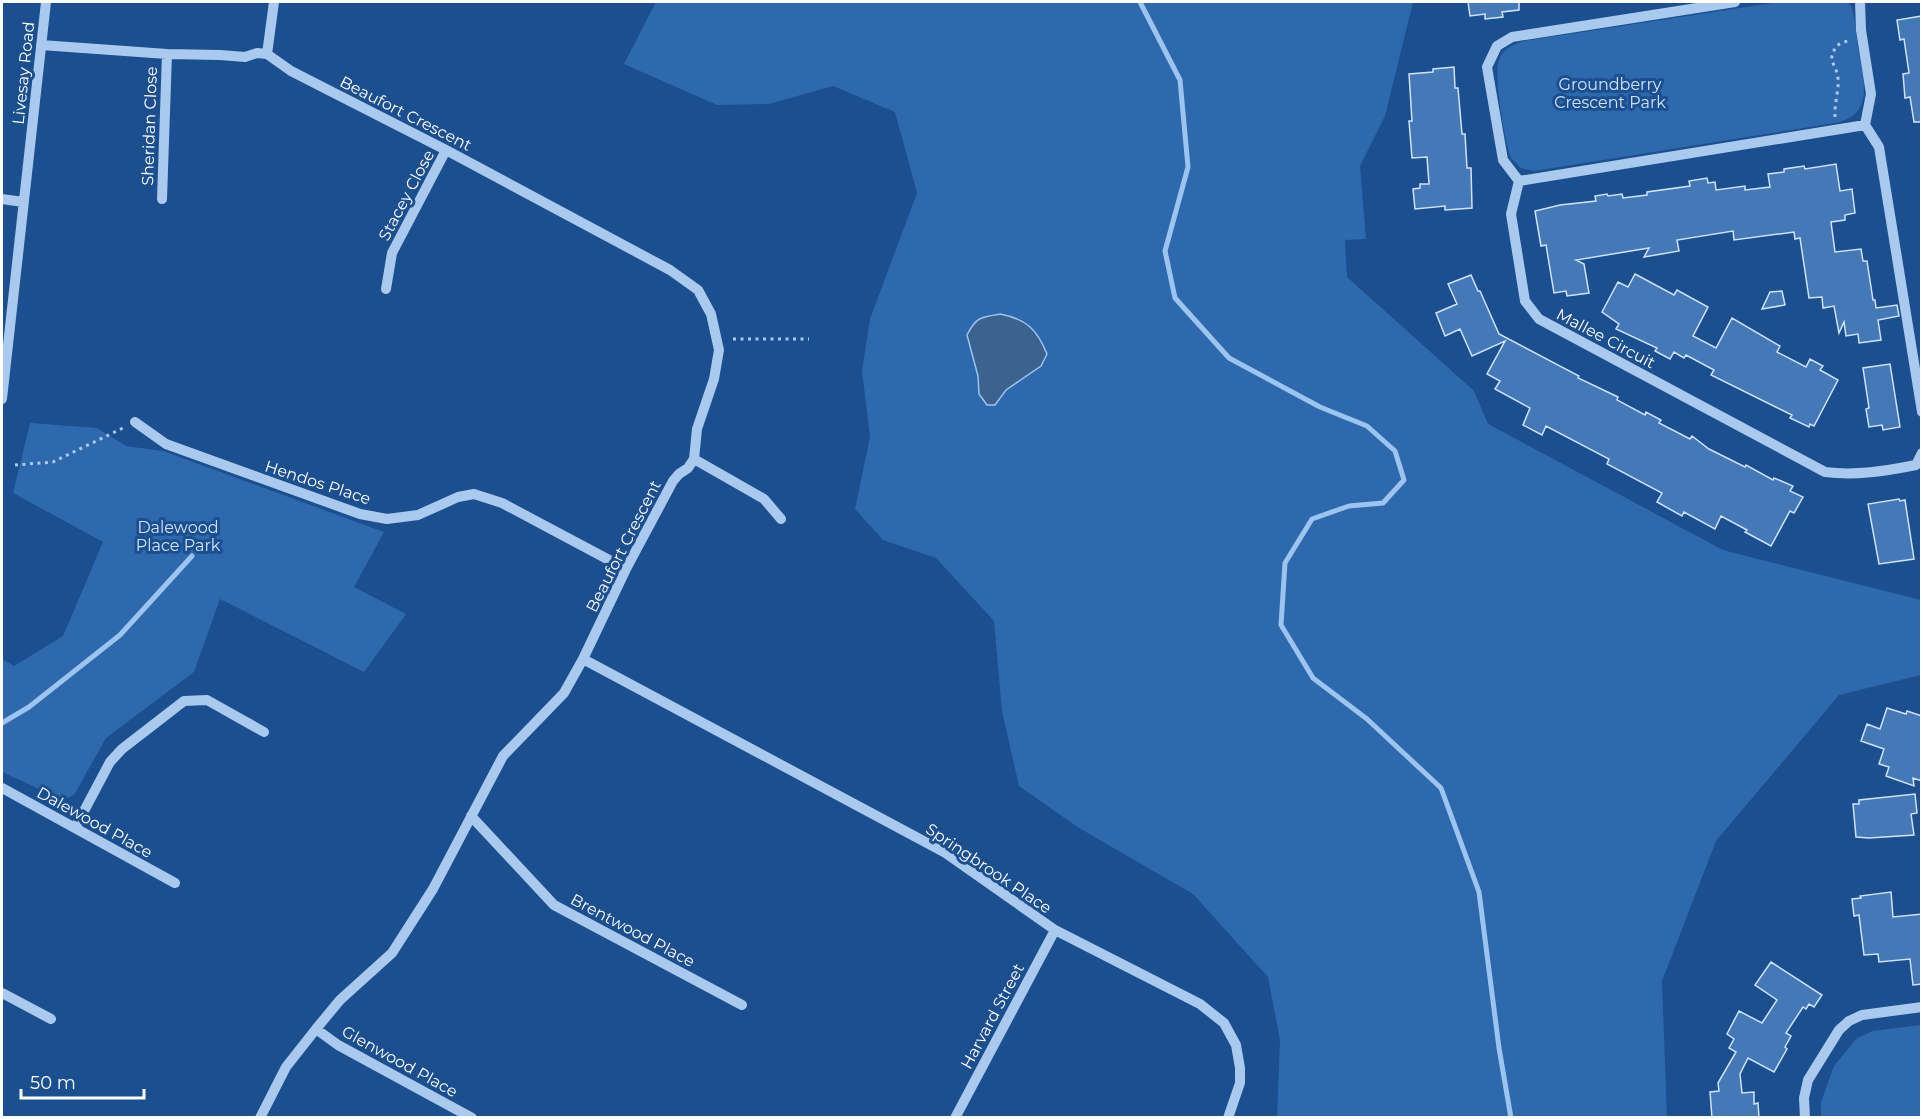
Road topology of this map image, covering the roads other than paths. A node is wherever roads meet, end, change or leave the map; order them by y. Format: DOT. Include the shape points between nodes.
graph roads {
  1 [pos="46,2"];
  2 [pos="274,2"];
  3 [pos="1735,2"];
  4 [pos="1860,2"];
  5 [pos="41,45"];
  6 [pos="167,54"];
  7 [pos="267,54"];
  8 [pos="1865,125"];
  9 [pos="446,150"];
  10 [pos="1519,181"];
  11 [pos="2,199"];
  12 [pos="162,199"];
  13 [pos="24,202"];
  14 [pos="386,289"];
  15 [pos="2,399"];
  16 [pos="1922,412"];
  17 [pos="135,422"];
  18 [pos="1922,453"];
  19 [pos="694,459"];
  20 [pos="1919,468"];
  21 [pos="781,519"];
  22 [pos="626,569"];
  23 [pos="583,659"];
  24 [pos="264,732"];
  25 [pos="2,788"];
  26 [pos="471,816"];
  27 [pos="75,828"];
  28 [pos="175,883"];
  29 [pos="1055,930"];
  30 [pos="2,993"];
  31 [pos="742,1005"];
  32 [pos="1922,1007"];
  33 [pos="51,1019"];
  34 [pos="316,1029"];
  35 [pos="261,1118"];
  36 [pos="472,1118"];
  37 [pos="955,1118"];
  38 [pos="1228,1118"];
  39 [pos="1805,1118"];
  1 -- 5 [label="street, Livesay Road"];
  2 -- 7 [label="street"];
  3 -- 10 [label="street" via="1512,37 1497,46 1487,67 1503,160"];
  4 -- 8 [label="street" via="1871,94"];
  5 -- 6 [label="street"];
  5 -- 13 [label="street, Livesay Road"];
  6 -- 7 [label="street"];
  6 -- 12 [label="street, Sheridan Close"];
  7 -- 9 [label="street, Beaufort Crescent" via="291,71"];
  8 -- 10 [label="street"];
  8 -- 16 [label="street" via="1879,147"];
  9 -- 14 [label="street, Stacey Close" via="392,254"];
  9 -- 19 [label="street, Beaufort Crescent" via="618,240 698,290 711,314 719,350 697,429"];
  10 -- 20 [label="street, Mallee Circuit" via="1511,214 1525,301 1539,319 1825,472"];
  11 -- 13 [label="street"];
  13 -- 15 [label="street, Livesay Road"];
  17 -- 22 [label="street, Hendos Place" via="166,444 360,514 387,519 418,514 458,496 474,494 502,503"];
  18 -- 20 [label="street, Mallee Circuit"];
  19 -- 21 [label="street" via="764,499"];
  19 -- 22 [label="street, Beaufort Crescent" via="673,481"];
  22 -- 23 [label="street, Beaufort Crescent"];
  23 -- 26 [label="street, Beaufort Crescent" via="564,693 502,756"];
  23 -- 29 [label="street, Springbrook Place" via="944,852"];
  24 -- 27 [label="street" via="207,700 184,701 110,762"];
  25 -- 27 [label="street, Dalewood Place"];
  26 -- 31 [label="street, Brentwood Place" via="554,906"];
  26 -- 34 [label="street, Beaufort Crescent" via="433,890 392,953 340,999"];
  27 -- 28 [label="street, Dalewood Place"];
  29 -- 37 [label="street, Harvard Street"];
  29 -- 38 [label="street, Springbrook Place" via="1200,1004 1224,1023 1236,1045 1240,1068 1240,1083"];
  30 -- 33 [label="street"];
  32 -- 39 [label="street" via="1862,1015 1839,1030 1808,1080"];
  34 -- 35 [label="street, Beaufort Crescent" via="286,1067"];
  34 -- 36 [label="street, Glenwood Place"];
}
